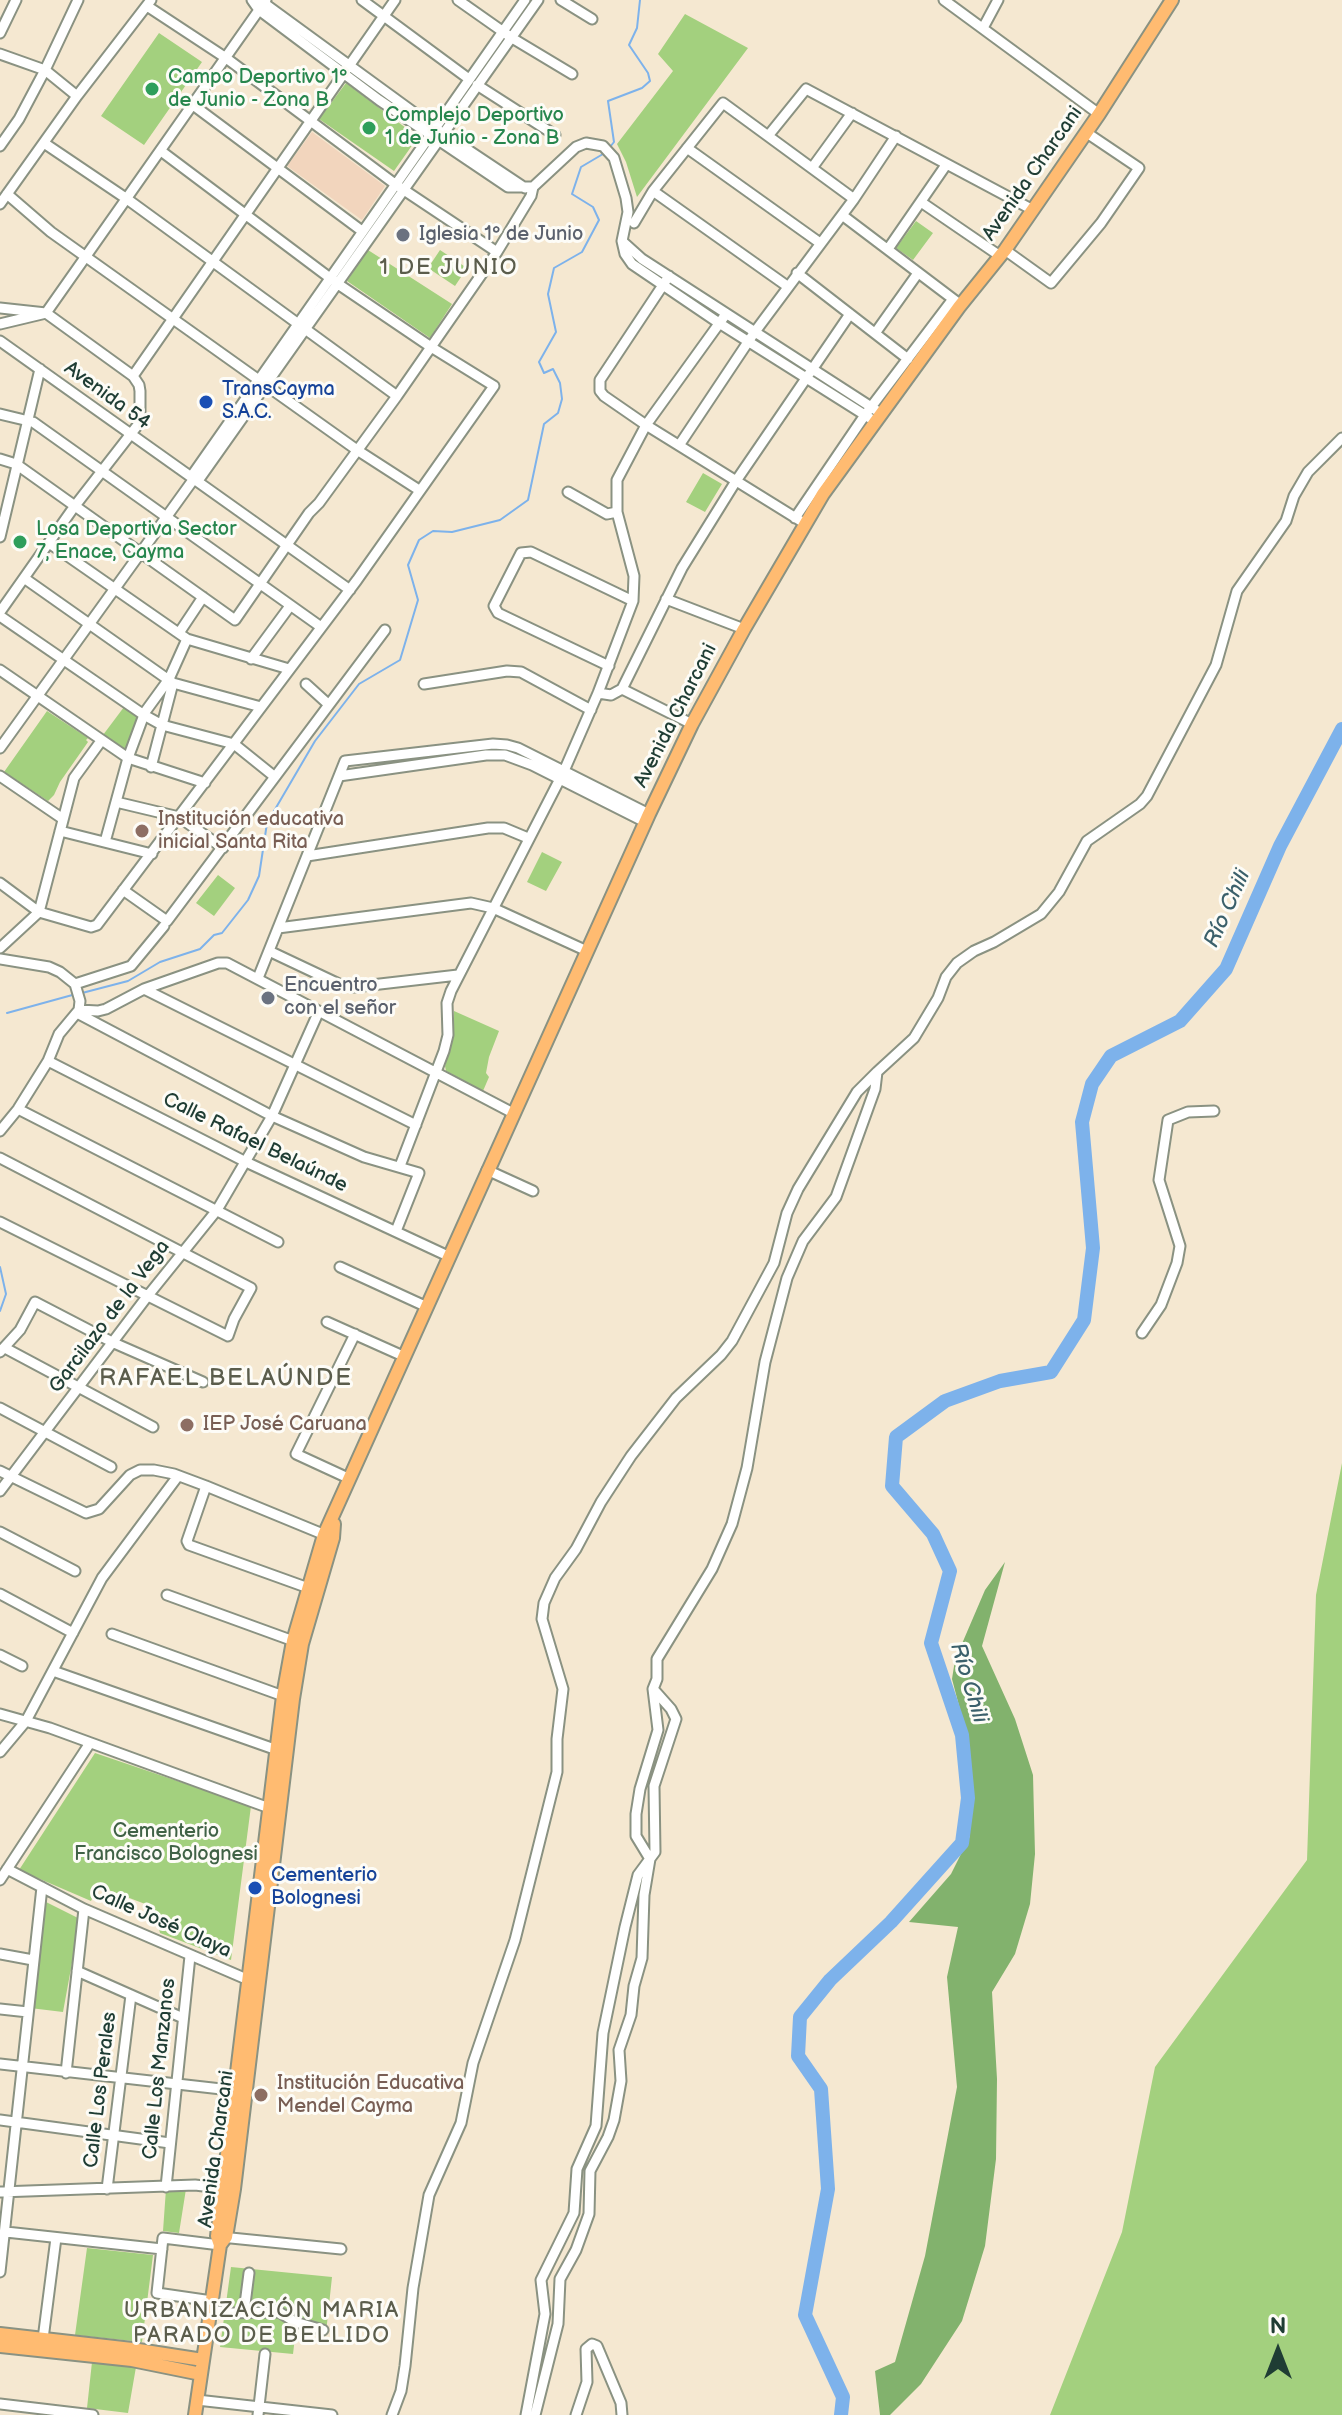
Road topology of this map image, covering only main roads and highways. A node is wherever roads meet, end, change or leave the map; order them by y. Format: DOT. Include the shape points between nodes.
graph roads {
  1 [pos="1172,0"];
  2 [pos="0,2334"];
  3 [pos="0,2346"];
  4 [pos="202,2367"];
  5 [pos="195,2415"];
  1 -- 4 [label="main road, Avenida Charcani" via="1033,210 957,302 800,520 647,818 348,1478 312,1589 288,1698 230,2189"];
  2 -- 4 [label="main road" via="132,2349"];
  3 -- 4 [label="main road"];
  4 -- 5 [label="main road, Avenida Charcani"];
}
